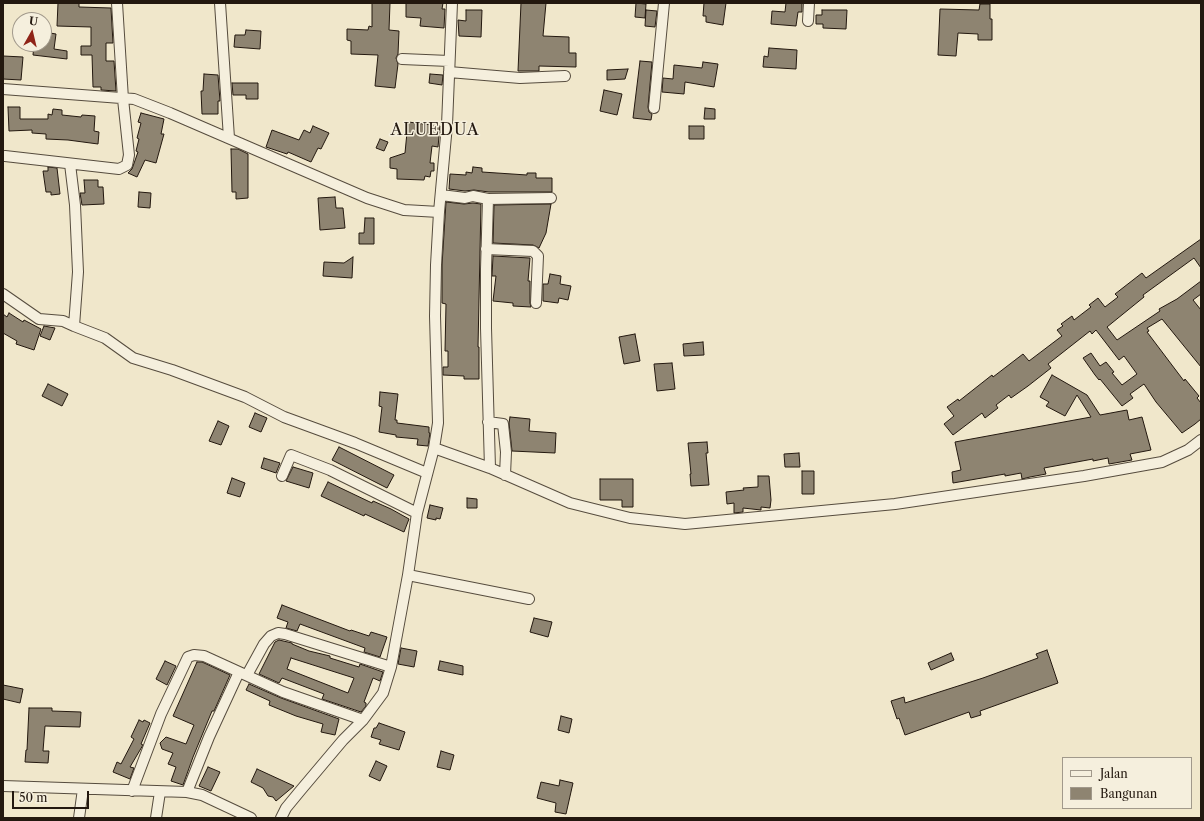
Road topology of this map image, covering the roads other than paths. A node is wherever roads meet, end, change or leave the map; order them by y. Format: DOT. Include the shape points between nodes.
graph roads {
  1 [pos="117,3"];
  2 [pos="220,3"];
  3 [pos="452,3"];
  4 [pos="664,3"];
  5 [pos="809,3"];
  6 [pos="808,21"];
  7 [pos="402,59"];
  8 [pos="449,61"];
  9 [pos="449,72"];
  10 [pos="565,76"];
  11 [pos="3,89"];
  12 [pos="123,99"];
  13 [pos="654,108"];
  14 [pos="229,138"];
  15 [pos="5,156"];
  16 [pos="70,164"];
  17 [pos="441,195"];
  18 [pos="551,198"];
  19 [pos="488,199"];
  20 [pos="439,212"];
  21 [pos="486,249"];
  22 [pos="3,294"];
  23 [pos="536,303"];
  24 [pos="74,326"];
  25 [pos="488,422"];
  26 [pos="1201,440"];
  27 [pos="434,448"];
  28 [pos="490,468"];
  29 [pos="427,473"];
  30 [pos="505,475"];
  31 [pos="282,476"];
  32 [pos="417,513"];
  33 [pos="408,574"];
  34 [pos="530,599"];
  35 [pos="391,667"];
  36 [pos="243,674"];
  37 [pos="362,720"];
  38 [pos="3,786"];
  39 [pos="83,789"];
  40 [pos="132,791"];
  41 [pos="160,792"];
  42 [pos="187,792"];
  43 [pos="79,818"];
  44 [pos="156,818"];
  45 [pos="251,818"];
  46 [pos="281,818"];
  1 -- 12 [label="street"];
  2 -- 14 [label="street"];
  3 -- 8 [label="street"];
  4 -- 13 [label="street"];
  5 -- 6 [label="street"];
  7 -- 8 [label="street"];
  8 -- 9 [label="street"];
  9 -- 10 [label="street" via="520,78"];
  9 -- 17 [label="street"];
  11 -- 12 [label="street"];
  12 -- 14 [label="street" via="134,99"];
  12 -- 16 [label="street" via="129,155 127,165 119,169"];
  14 -- 20 [label="street" via="367,198 404,210"];
  15 -- 16 [label="street"];
  16 -- 24 [label="street" via="78,272"];
  17 -- 19 [label="street"];
  17 -- 20 [label="street"];
  18 -- 19 [label="street"];
  19 -- 21 [label="street"];
  20 -- 27 [label="street" via="435,309 438,423"];
  21 -- 23 [label="street" via="533,251 538,256"];
  21 -- 25 [label="street"];
  22 -- 24 [label="street" via="39,319 63,321"];
  24 -- 29 [label="street" via="105,338 133,358 245,397 284,417"];
  25 -- 28 [label="street"];
  25 -- 30 [label="street" via="503,424"];
  26 -- 30 [label="street" via="1188,450 1162,462 1084,476 895,504 692,524 630,518 570,503"];
  27 -- 28 [label="street"];
  27 -- 29 [label="street"];
  28 -- 30 [label="street"];
  29 -- 32 [label="street"];
  31 -- 32 [label="street" via="291,454 330,470"];
  32 -- 33 [label="street"];
  33 -- 34 [label="street"];
  33 -- 35 [label="street"];
  35 -- 36 [label="street" via="278,633 264,644"];
  35 -- 37 [label="street" via="384,693"];
  36 -- 37 [label="street" via="283,692"];
  36 -- 40 [label="street" via="204,656 194,654 188,657 161,714"];
  36 -- 42 [label="street" via="209,737"];
  37 -- 46 [label="street" via="300,791"];
  38 -- 39 [label="street"];
  39 -- 40 [label="street"];
  39 -- 43 [label="street"];
  40 -- 41 [label="street"];
  41 -- 42 [label="street"];
  41 -- 44 [label="street"];
  42 -- 45 [label="street" via="202,795"];
}
